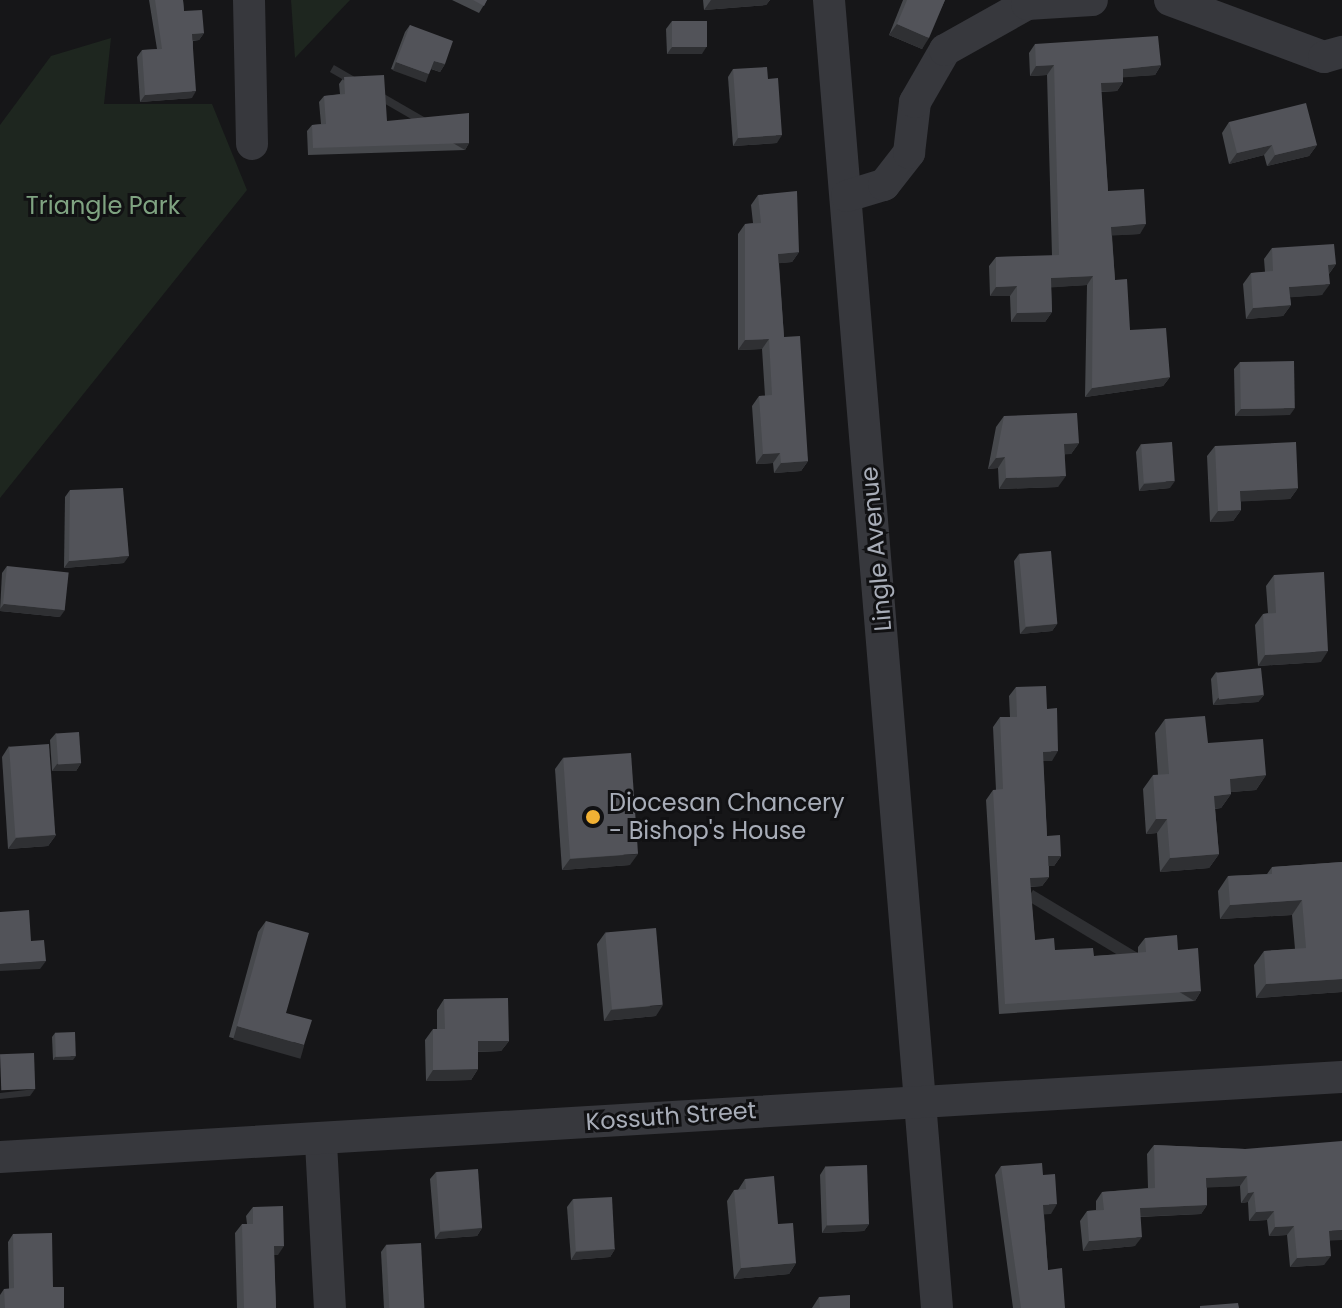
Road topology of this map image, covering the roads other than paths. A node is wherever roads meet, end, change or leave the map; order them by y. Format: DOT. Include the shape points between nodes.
graph roads {
  1 [pos="249,0"];
  2 [pos="829,0"];
  3 [pos="1092,0"];
  4 [pos="1170,0"];
  5 [pos="1342,52"];
  6 [pos="252,144"];
  7 [pos="847,196"];
  8 [pos="1342,1077"];
  9 [pos="922,1097"];
  10 [pos="321,1143"];
  11 [pos="0,1157"];
  12 [pos="330,1308"];
  13 [pos="937,1308"];
  1 -- 6 [label="street"];
  2 -- 7 [label="street, Lingle Avenue"];
  3 -- 7 [label="street" via="1027,4 945,50 915,102 909,153 884,185"];
  4 -- 5 [label="street" via="1324,57"];
  7 -- 9 [label="street, Lingle Avenue"];
  8 -- 9 [label="street, Kossuth Street"];
  9 -- 10 [label="street, Kossuth Street"];
  9 -- 13 [label="street, Lingle Avenue"];
  10 -- 11 [label="street, Kossuth Street"];
  10 -- 12 [label="street"];
}
